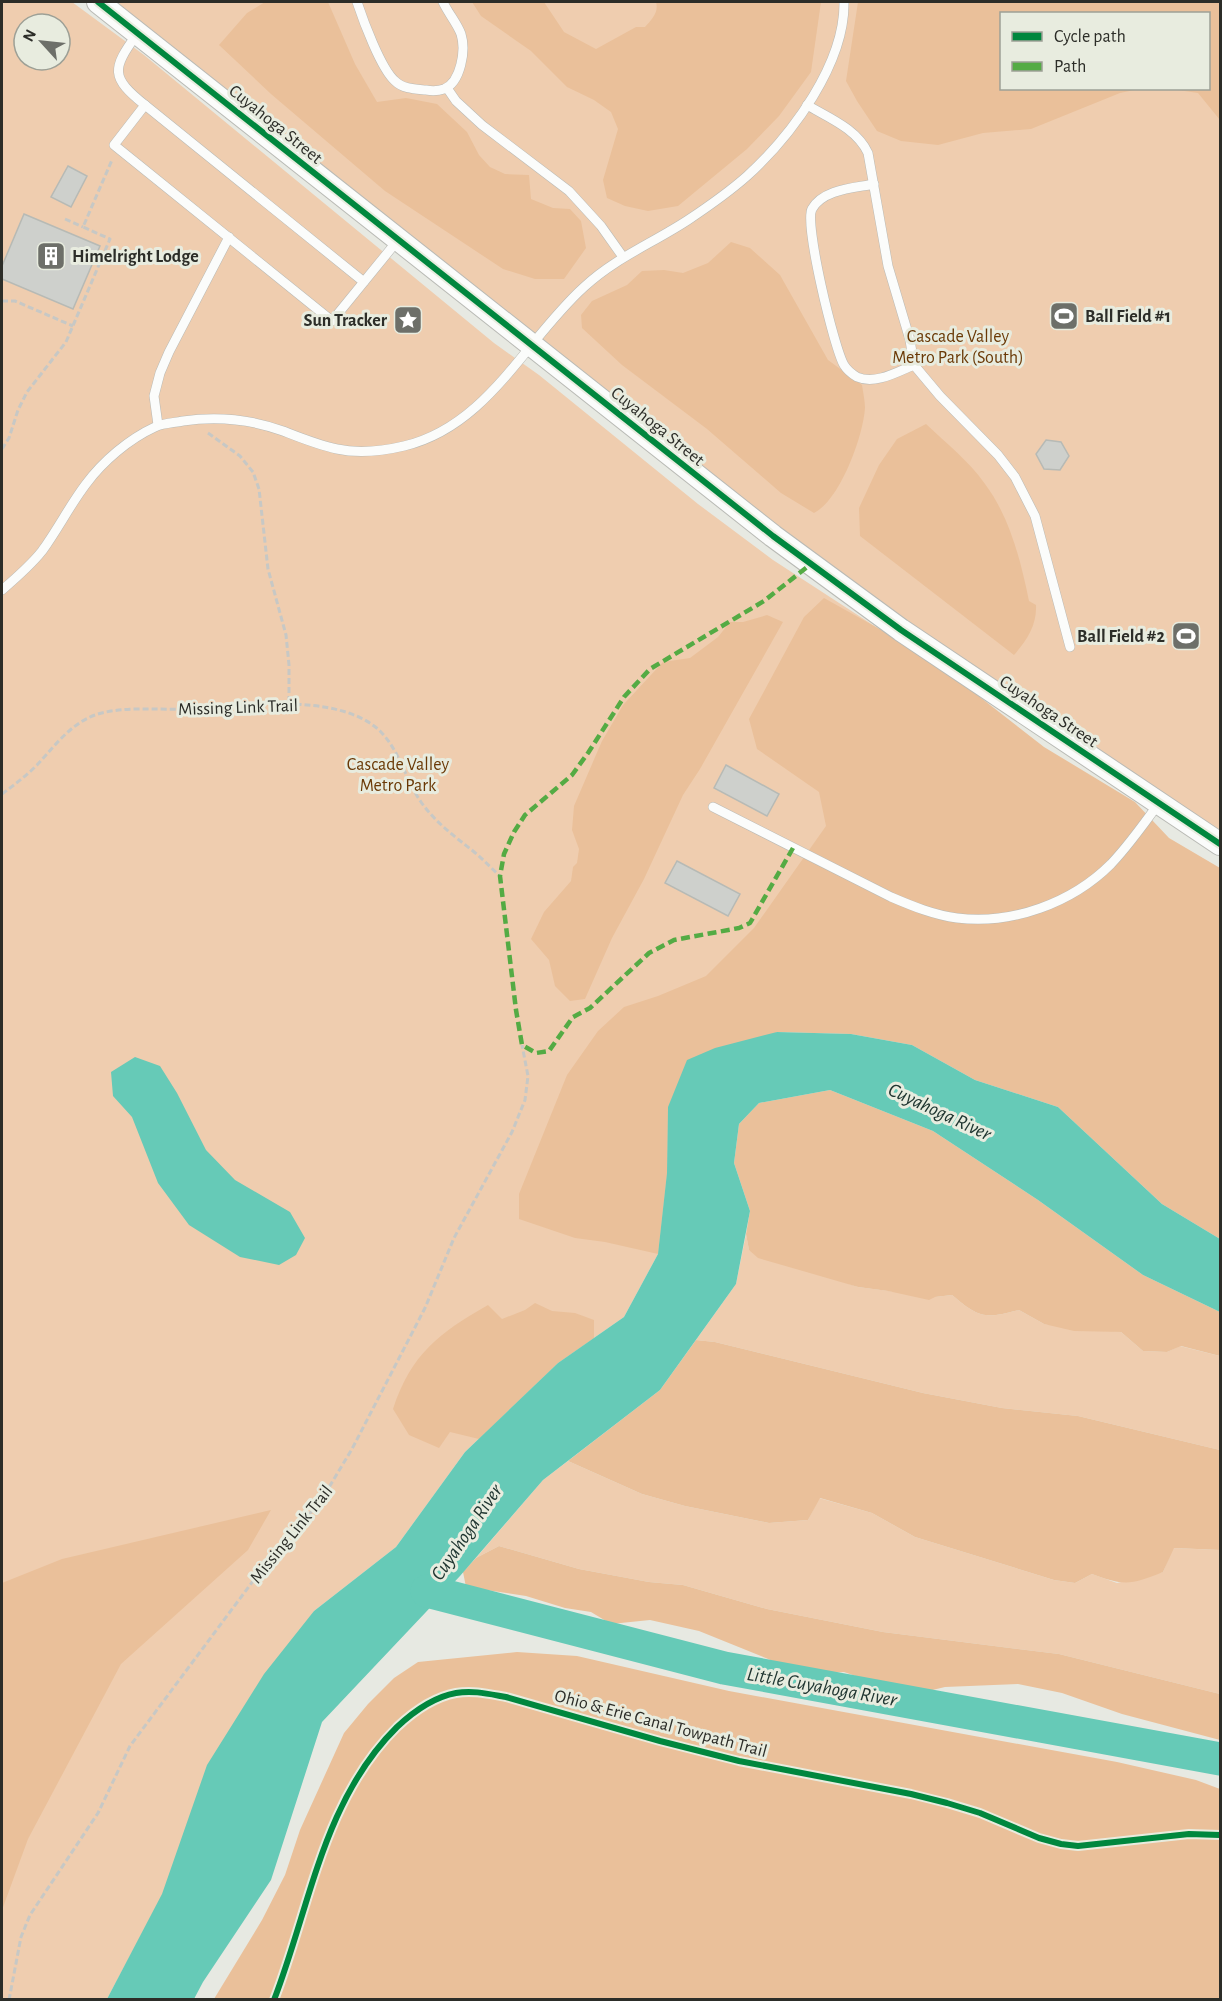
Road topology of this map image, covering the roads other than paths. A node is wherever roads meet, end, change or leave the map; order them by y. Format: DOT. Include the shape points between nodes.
graph roads {
  1 [pos="98,2"];
  2 [pos="357,2"];
  3 [pos="443,2"];
  4 [pos="844,2"];
  5 [pos="138,33"];
  6 [pos="447,88"];
  7 [pos="145,105"];
  8 [pos="807,105"];
  9 [pos="874,184"];
  10 [pos="229,237"];
  11 [pos="398,240"];
  12 [pos="623,257"];
  13 [pos="364,282"];
  14 [pos="531,344"];
  15 [pos="914,365"];
  16 [pos="158,425"];
  17 [pos="2,590"];
  18 [pos="1070,647"];
  19 [pos="1159,803"];
  20 [pos="713,807"];
  21 [pos="1221,843"];
  1 -- 5 [label="street, Cuyahoga Street"];
  2 -- 6 [label="lane" via="375,48 396,82 413,89"];
  3 -- 6 [label="lane" via="462,43 459,70"];
  4 -- 8 [label="lane" via="834,54"];
  5 -- 7 [label="lane" via="117,69 122,84"];
  5 -- 11 [label="street, Cuyahoga Street"];
  6 -- 12 [label="lane" via="482,125 569,191"];
  7 -- 10 [label="lane" via="114,145"];
  7 -- 13 [label="lane"];
  8 -- 9 [label="lane" via="863,142"];
  8 -- 12 [label="lane" via="747,176 685,222"];
  9 -- 15 [label="lane" via="888,266"];
  9 -- 15 [label="lane" via="831,194 812,209 809,219 815,255 832,329 849,372 864,379 879,379"];
  10 -- 13 [label="lane" via="332,321"];
  10 -- 16 [label="lane" via="160,373 154,396"];
  11 -- 13 [label="lane"];
  11 -- 14 [label="street, Cuyahoga Street"];
  12 -- 14 [label="lane" via="582,288"];
  14 -- 16 [label="lane" via="463,418 432,437 406,445 374,451 339,450 227,418"];
  14 -- 19 [label="street, Cuyahoga Street" via="724,498 901,630"];
  15 -- 18 [label="lane" via="1015,477 1035,516"];
  16 -- 17 [label="lane" via="108,460 86,483 41,552"];
  19 -- 20 [label="lane" via="1122,852 1071,895 1018,914 978,920 954,918 901,901"];
  19 -- 21 [label="street, Cuyahoga Street"];
}
